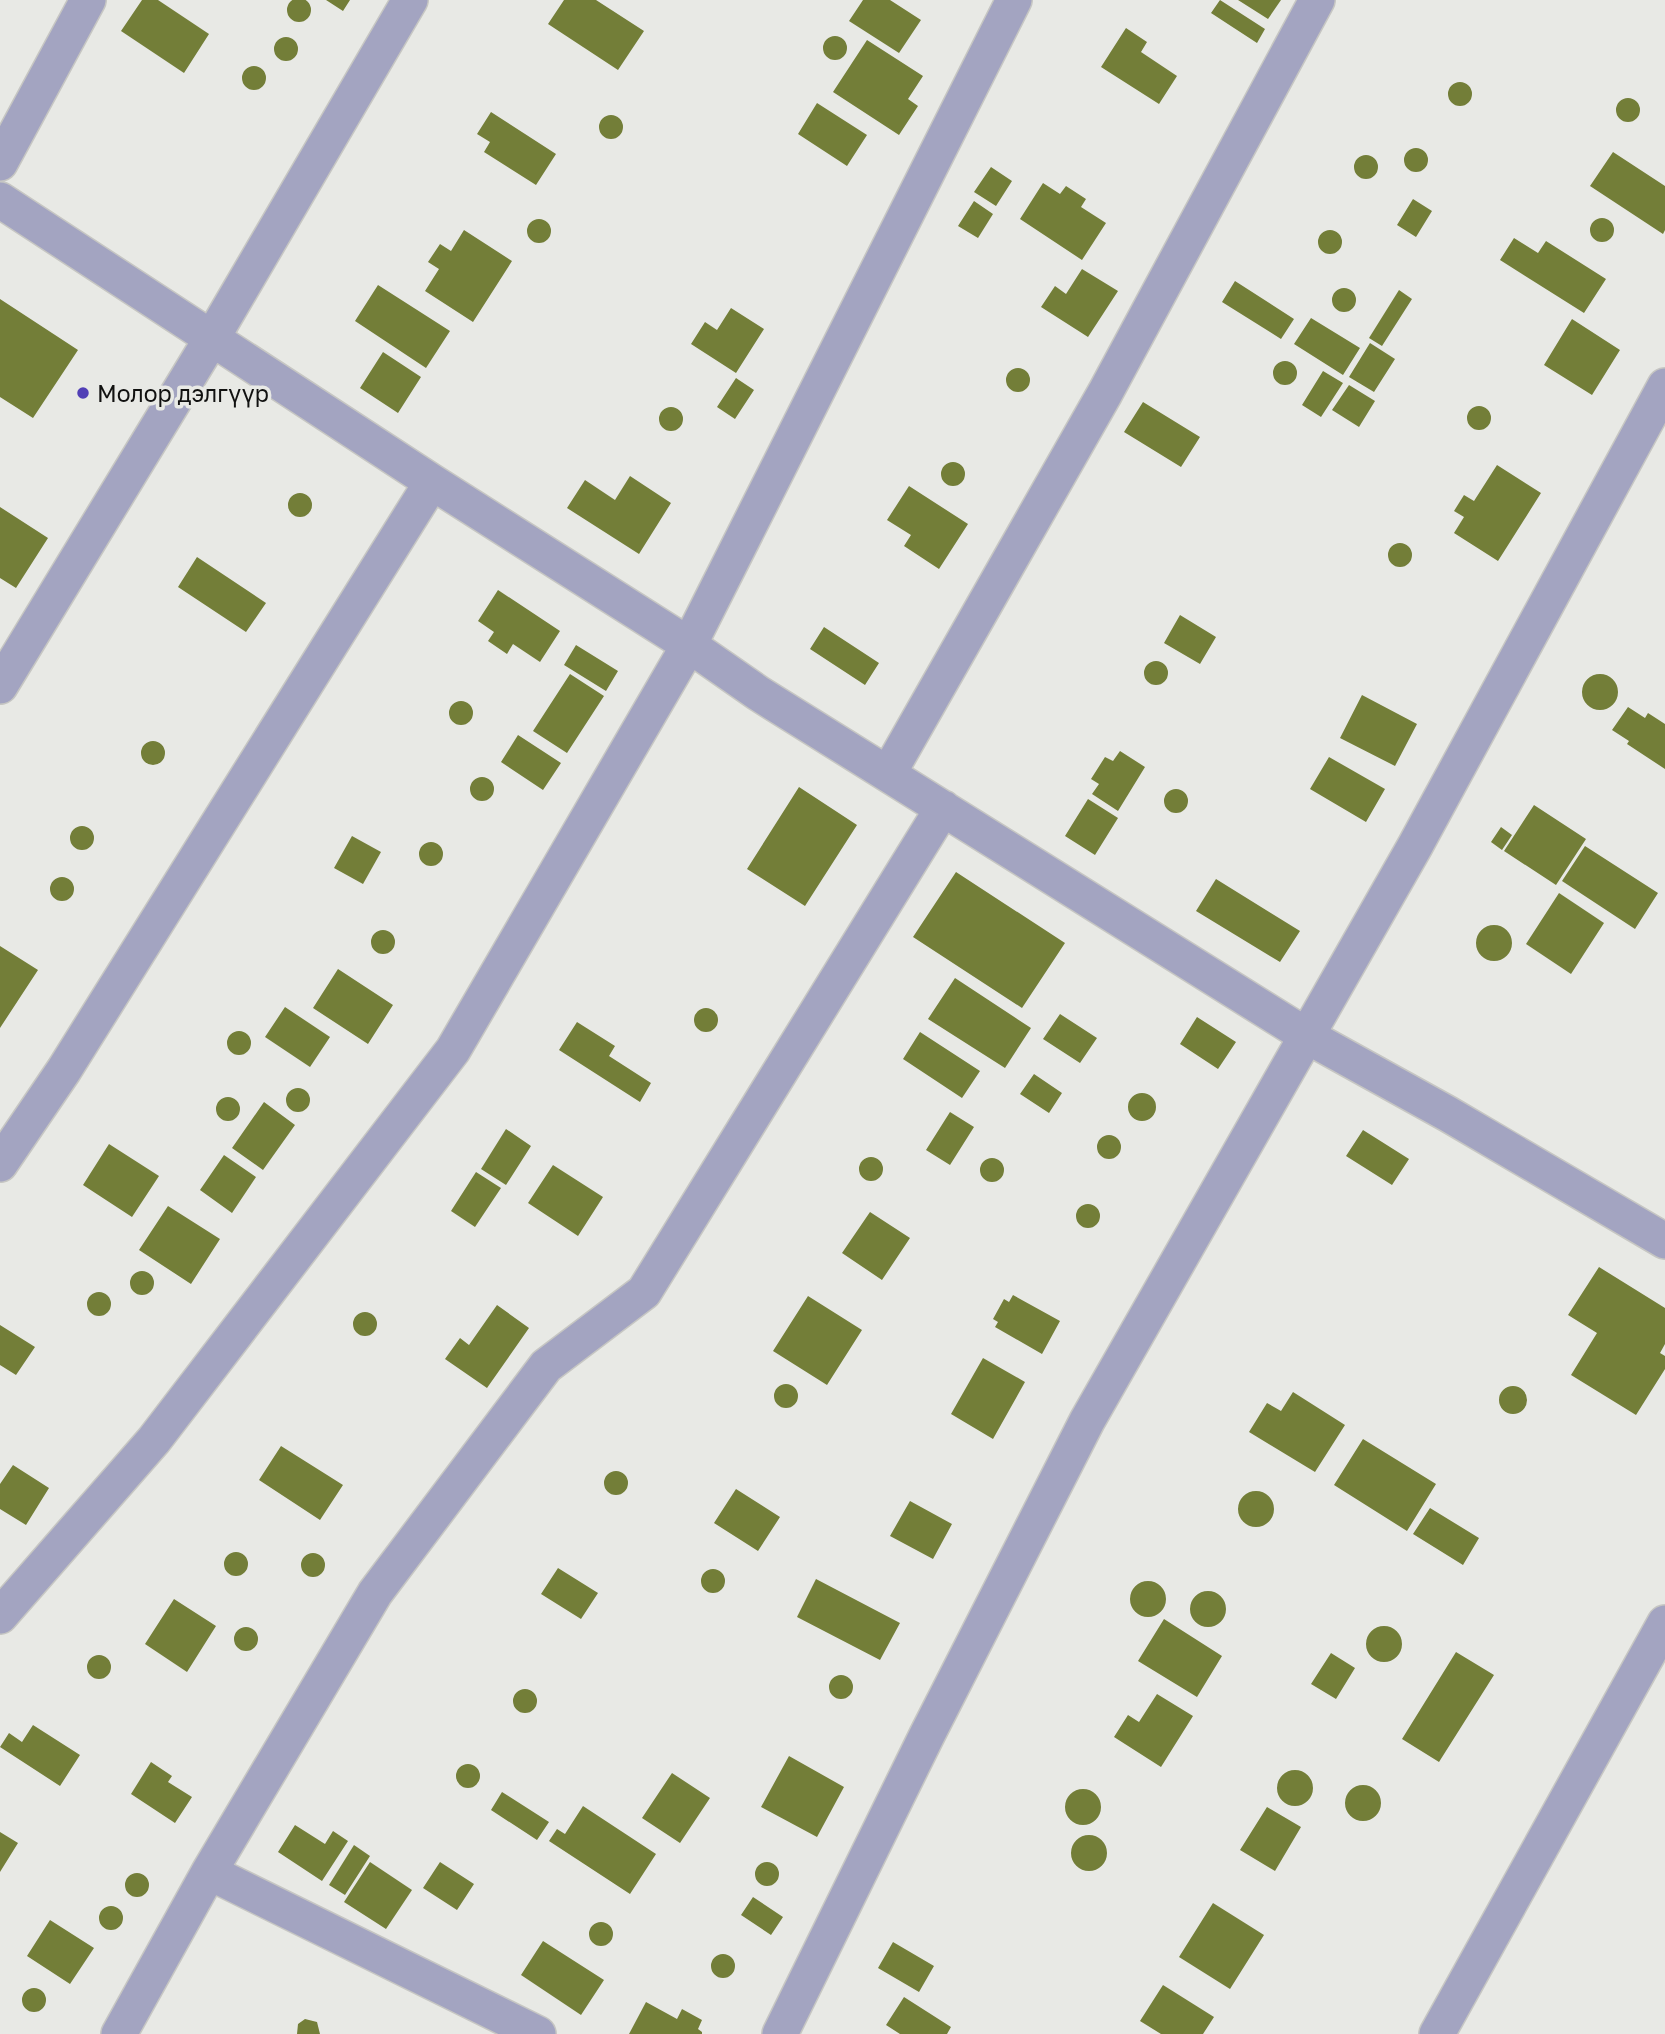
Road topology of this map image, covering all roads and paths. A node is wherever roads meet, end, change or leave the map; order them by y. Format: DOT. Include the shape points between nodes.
graph roads {
  1 [pos="88,0"];
  2 [pos="410,0"];
  3 [pos="1014,0"];
  4 [pos="1317,0"];
  5 [pos="0,163"];
  6 [pos="0,200"];
  7 [pos="212,338"];
  8 [pos="1665,386"];
  9 [pos="432,482"];
  10 [pos="689,645"];
  11 [pos="0,686"];
  12 [pos="888,774"];
  13 [pos="943,808"];
  14 [pos="1307,1036"];
  15 [pos="0,1164"];
  16 [pos="1665,1241"];
  17 [pos="0,1616"];
  18 [pos="1665,1623"];
  19 [pos="209,1872"];
  20 [pos="119,2034"];
  21 [pos="538,2034"];
  22 [pos="780,2034"];
  23 [pos="1437,2034"];
  1 -- 5 [label="street"];
  2 -- 7 [label="street"];
  3 -- 10 [label="street"];
  4 -- 12 [label="street" via="1105,393"];
  6 -- 7 [label="street"];
  7 -- 9 [label="street"];
  7 -- 11 [label="street"];
  8 -- 14 [label="street"];
  9 -- 10 [label="street"];
  9 -- 15 [label="street" via="64,1070"];
  10 -- 12 [label="street"];
  10 -- 17 [label="street" via="453,1050 154,1440"];
  12 -- 13 [label="street"];
  13 -- 14 [label="street"];
  13 -- 19 [label="street" via="643,1292 546,1366 375,1593"];
  14 -- 16 [label="street"];
  14 -- 22 [label="street" via="1087,1421"];
  18 -- 23 [label="street"];
  19 -- 20 [label="street"];
  19 -- 21 [label="street"];
}
